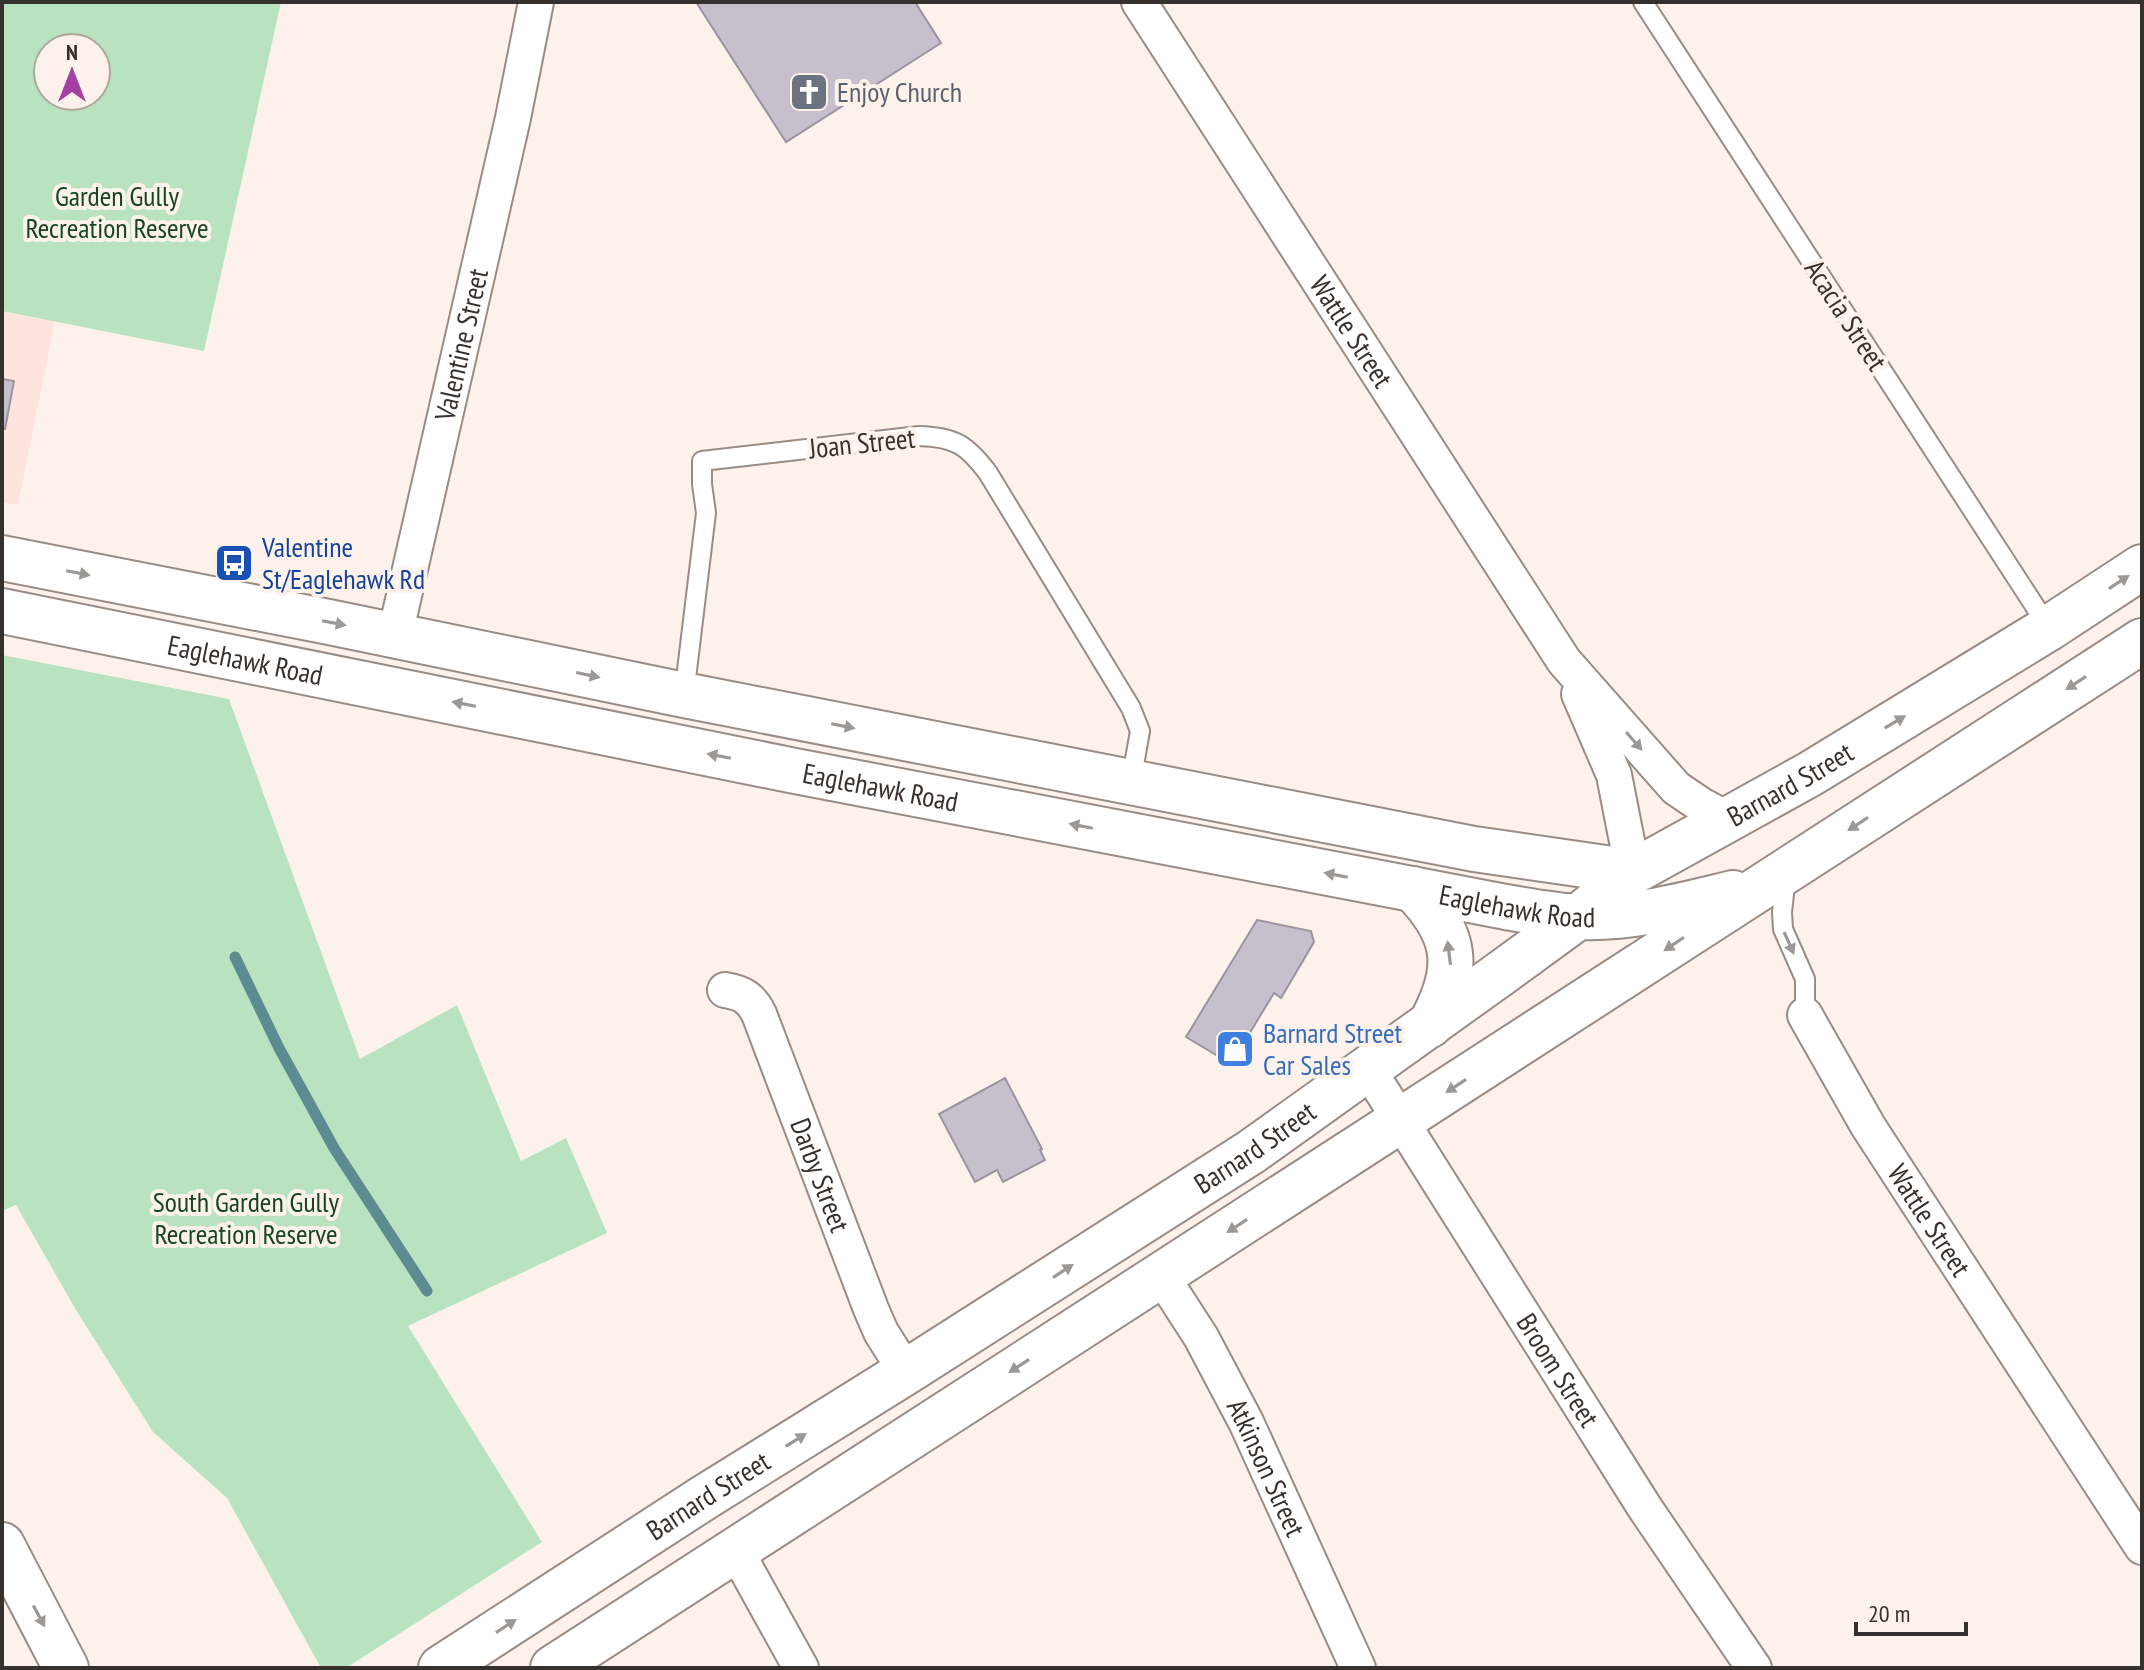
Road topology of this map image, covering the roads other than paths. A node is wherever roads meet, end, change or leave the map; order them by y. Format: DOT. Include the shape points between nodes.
graph roads {
  1 [pos="536,2"];
  2 [pos="1139,2"];
  3 [pos="1643,2"];
  4 [pos="2,558"];
  5 [pos="2142,567"];
  6 [pos="2,611"];
  7 [pos="2049,628"];
  8 [pos="395,635"];
  9 [pos="2142,641"];
  10 [pos="1564,661"];
  11 [pos="384,688"];
  12 [pos="684,695"];
  13 [pos="1131,782"];
  14 [pos="1729,820"];
  15 [pos="1633,872"];
  16 [pos="1775,878"];
  17 [pos="1413,889"];
  18 [pos="1578,917"];
  19 [pos="725,990"];
  20 [pos="1805,1015"];
  21 [pos="1430,1025"];
  22 [pos="1368,1069"];
  23 [pos="1402,1121"];
  24 [pos="1161,1275"];
  25 [pos="906,1372"];
  26 [pos="705,1497"];
  27 [pos="2,1545"];
  28 [pos="2142,1547"];
  29 [pos="735,1549"];
  30 [pos="66,1668"];
  31 [pos="441,1668"];
  32 [pos="553,1668"];
  33 [pos="801,1668"];
  34 [pos="1358,1668"];
  35 [pos="1754,1668"];
  1 -- 8 [label="street, Valentine Street"];
  2 -- 10 [label="street, Wattle Street"];
  3 -- 7 [label="lane, Acacia Street"];
  4 -- 8 [label="main road, Eaglehawk Road, one-way"];
  7 -- 5 [label="main road, Barnard Street, one-way"];
  6 -- 11 [label="main road, Eaglehawk Road"];
  14 -- 7 [label="main road, Barnard Street, one-way"];
  8 -- 11 [label="main road, Valentine Street"];
  8 -- 12 [label="main road, Eaglehawk Road, one-way"];
  9 -- 16 [label="main road, Barnard Street, one-way"];
  10 -- 14 [label="street, Wattle Street, one-way" via="1676,788"];
  10 -- 15 [label="street, Wattle Street" via="1614,775"];
  17 -- 11 [label="main road, Eaglehawk Road, one-way"];
  12 -- 13 [label="main road, Eaglehawk Road, one-way"];
  12 -- 13 [label="lane, Joan Street" via="706,513 702,461 938,436 972,452 988,473 1131,708 1140,731"];
  13 -- 15 [label="main road, Eaglehawk Road" via="1474,849"];
  14 -- 15 [label="main road, Barnard Street"];
  15 -- 18 [label="main road, Barnard Street"];
  16 -- 18 [label="main road, Eaglehawk Road" via="1661,910"];
  16 -- 20 [label="lane, Wattle Street, one-way" via="1783,929 1805,979"];
  16 -- 23 [label="main road, Barnard Street, one-way"];
  17 -- 18 [label="main road, Eaglehawk Road"];
  21 -- 17 [label="main road, one-way" via="1445,993 1451,953 1441,923"];
  18 -- 21 [label="main road, Barnard Street"];
  19 -- 25 [label="street, Darby Street" via="747,996 759,1014 871,1309"];
  20 -- 28 [label="street, Wattle Street" via="1868,1126"];
  21 -- 22 [label="main road, Barnard Street"];
  22 -- 23 [label="street, Broom Street"];
  25 -- 22 [label="main road, Barnard Street, one-way" via="1251,1152"];
  23 -- 24 [label="main road, Barnard Street, one-way"];
  23 -- 35 [label="street, Broom Street" via="1645,1508"];
  24 -- 29 [label="main road, Barnard Street, one-way"];
  24 -- 34 [label="street, Atkinson Street" via="1246,1422"];
  26 -- 25 [label="main road, Barnard Street, one-way"];
  26 -- 29 [label="main road"];
  31 -- 26 [label="main road, Barnard Street, one-way"];
  27 -- 30 [label="main road, one-way"];
  29 -- 32 [label="main road, Barnard Street"];
  29 -- 33 [label="street"];
}
